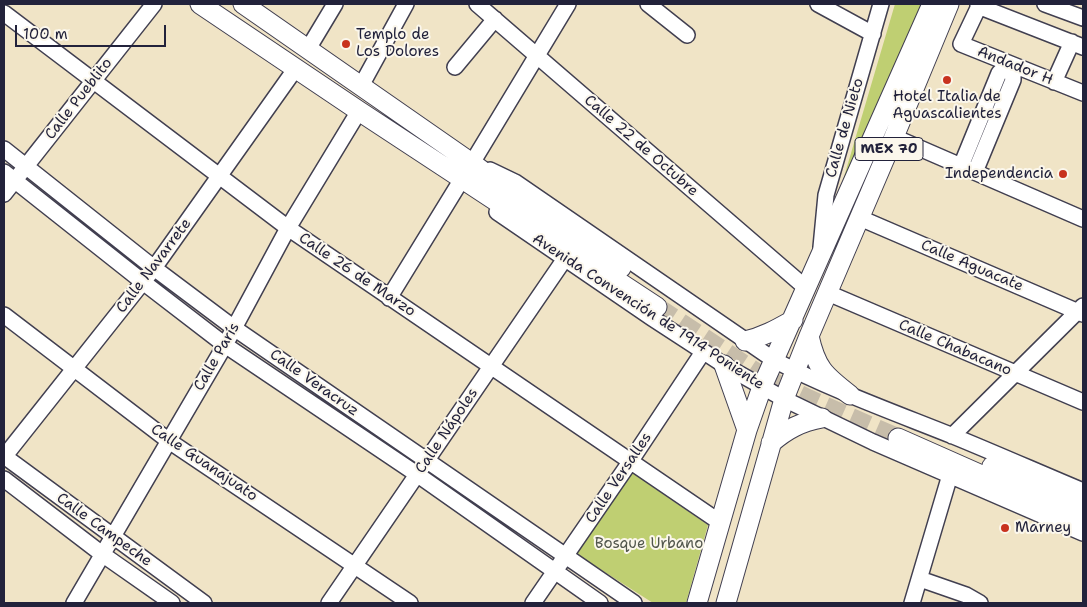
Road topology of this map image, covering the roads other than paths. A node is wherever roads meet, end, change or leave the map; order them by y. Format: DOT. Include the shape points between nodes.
graph roads {
  1 [pos="154,4"];
  2 [pos="200,4"];
  3 [pos="243,4"];
  4 [pos="334,4"];
  5 [pos="406,4"];
  6 [pos="477,4"];
  7 [pos="568,4"];
  8 [pos="648,4"];
  9 [pos="818,4"];
  10 [pos="881,4"];
  11 [pos="932,4"];
  12 [pos="949,4"];
  13 [pos="960,4"];
  14 [pos="1045,4"];
  15 [pos="979,5"];
  16 [pos="4,13"];
  17 [pos="1083,18"];
  18 [pos="495,19"];
  19 [pos="873,34"];
  20 [pos="687,35"];
  21 [pos="1078,44"];
  22 [pos="308,48"];
  23 [pos="537,56"];
  24 [pos="455,67"];
  25 [pos="296,68"];
  26 [pos="922,71"];
  27 [pos="94,80"];
  28 [pos="1054,82"];
  29 [pos="361,86"];
  30 [pos="1083,93"];
  31 [pos="359,111"];
  32 [pos="894,137"];
  33 [pos="4,149"];
  34 [pos="474,164"];
  35 [pos="26,166"];
  36 [pos="968,169"];
  37 [pos="9,176"];
  38 [pos="219,176"];
  39 [pos="466,182"];
  40 [pos="4,194"];
  41 [pos="860,218"];
  42 [pos="1083,219"];
  43 [pos="288,228"];
  44 [pos="821,255"];
  45 [pos="564,260"];
  46 [pos="154,268"];
  47 [pos="143,282"];
  48 [pos="806,288"];
  49 [pos="828,293"];
  50 [pos="389,298"];
  51 [pos="1081,311"];
  52 [pos="4,315"];
  53 [pos="793,320"];
  54 [pos="234,328"];
  55 [pos="809,336"];
  56 [pos="745,341"];
  57 [pos="225,344"];
  58 [pos="703,352"];
  59 [pos="774,360"];
  60 [pos="491,365"];
  61 [pos="724,365"];
  62 [pos="73,368"];
  63 [pos="796,371"];
  64 [pos="1014,373"];
  65 [pos="762,387"];
  66 [pos="850,395"];
  67 [pos="784,399"];
  68 [pos="1083,402"];
  69 [pos="822,418"];
  70 [pos="747,430"];
  71 [pos="899,433"];
  72 [pos="952,436"];
  73 [pos="169,441"];
  74 [pos="770,443"];
  75 [pos="4,457"];
  76 [pos="427,461"];
  77 [pos="630,462"];
  78 [pos="418,475"];
  79 [pos="950,475"];
  80 [pos="4,479"];
  81 [pos="1074,501"];
  82 [pos="1083,520"];
  83 [pos="721,523"];
  84 [pos="1083,533"];
  85 [pos="112,536"];
  86 [pos="102,554"];
  87 [pos="564,556"];
  88 [pos="356,565"];
  89 [pos="554,572"];
  90 [pos="920,579"];
  91 [pos="74,603"];
  92 [pos="172,603"];
  93 [pos="204,603"];
  94 [pos="329,603"];
  95 [pos="410,603"];
  96 [pos="532,603"];
  97 [pos="600,603"];
  98 [pos="634,603"];
  99 [pos="697,603"];
  100 [pos="726,603"];
  101 [pos="912,603"];
  102 [pos="980,603"];
  1 -- 27 [label="street, Calle Pueblito"];
  2 -- 25 [label="main road, Avenida Convención de 1914 Poniente"];
  3 -- 22 [label="main road, Avenida Convención de 1914 Poniente"];
  4 -- 22 [label="street"];
  5 -- 29 [label="street"];
  6 -- 18 [label="street, Calle 22 de Octubre"];
  7 -- 23 [label="street"];
  8 -- 20 [label="street"];
  9 -- 19 [label="street"];
  10 -- 19 [label="street, Calle de Nieto"];
  11 -- 44 [label="main road, MEX 70"];
  12 -- 26 [label="main road, MEX 70"];
  13 -- 26 [label="main road" via="948,32"];
  14 -- 17 [label="street"];
  15 -- 21 [label="street"];
  15 -- 28 [label="street, Andador H" via="960,44"];
  16 -- 27 [label="street, Calle 26 de Marzo"];
  18 -- 23 [label="street, Calle 22 de Octubre"];
  18 -- 24 [label="street"];
  19 -- 44 [label="street, Calle de Nieto" via="826,195"];
  21 -- 28 [label="street"];
  22 -- 29 [label="main road, Avenida Convención de 1914 Poniente"];
  23 -- 34 [label="street"];
  23 -- 48 [label="street, Calle 22 de Octubre"];
  25 -- 31 [label="main road, Avenida Convención de 1914 Poniente"];
  25 -- 38 [label="street, Calle Navarrete"];
  26 -- 32 [label="main road, MEX 70"];
  27 -- 35 [label="street, Calle Pueblito"];
  27 -- 38 [label="street, Calle 26 de Marzo"];
  28 -- 30 [label="street, Andador H"];
  29 -- 34 [label="main road, Avenida Convención de 1914 Poniente"];
  31 -- 39 [label="main road, Avenida Convención de 1914 Poniente"];
  31 -- 43 [label="street, Calle París"];
  32 -- 36 [label="street"];
  32 -- 41 [label="main road, MEX 70"];
  33 -- 35 [label="street, Calle Veracruz"];
  34 -- 39 [label="main road, Avenida Convención de 1914 Poniente" via="661,302"];
  34 -- 56 [label="street, Avenida Convención de 1914 Poniente" via="515,182"];
  35 -- 37 [label="street, Calle Pueblito"];
  35 -- 46 [label="street, Calle Veracruz"];
  36 -- 36 [label="street" via="1012,80 1013,76 1007,70 999,73"];
  36 -- 42 [label="street"];
  37 -- 40 [label="street, Calle Pueblito"];
  37 -- 47 [label="street, Calle Veracruz"];
  38 -- 43 [label="street, Calle 26 de Marzo"];
  38 -- 46 [label="street, Calle Navarrete"];
  39 -- 45 [label="street, Avenida Convención de 1914 Poniente" via="491,208"];
  39 -- 50 [label="street"];
  41 -- 49 [label="main road, MEX 70"];
  41 -- 51 [label="street, Calle Aguacate"];
  43 -- 50 [label="street, Calle 26 de Marzo"];
  43 -- 54 [label="street, Calle París"];
  44 -- 48 [label="main road, MEX 70"];
  45 -- 58 [label="street, Avenida Convención de 1914 Poniente"];
  45 -- 60 [label="street, Calle Nápoles"];
  46 -- 47 [label="street, Calle Navarrete"];
  46 -- 54 [label="street, Calle Veracruz"];
  47 -- 57 [label="street, Calle Veracruz"];
  47 -- 62 [label="street, Calle Navarrete"];
  48 -- 53 [label="main road, MEX 70"];
  49 -- 55 [label="main road, MEX 70"];
  49 -- 64 [label="street, Calle Chabacano"];
  50 -- 60 [label="street, Calle 26 de Marzo"];
  51 -- 64 [label="street"];
  52 -- 62 [label="street, Calle Guanajuato"];
  53 -- 56 [label="main road" via="759,338"];
  53 -- 59 [label="main road, MEX 70"];
  54 -- 57 [label="street, Calle París"];
  54 -- 76 [label="street, Calle Veracruz"];
  55 -- 63 [label="main road, MEX 70"];
  55 -- 66 [label="main road" via="824,374"];
  56 -- 59 [label="street, Avenida Convención de 1914 Poniente"];
  57 -- 73 [label="street, Calle París"];
  57 -- 78 [label="street, Calle Veracruz"];
  58 -- 61 [label="street, Avenida Convención de 1914 Poniente"];
  58 -- 77 [label="street, Calle Versalles"];
  59 -- 63 [label="street, Avenida Convención de 1914 Poniente"];
  59 -- 65 [label="main road, MEX 70"];
  60 -- 76 [label="street, Calle Nápoles"];
  60 -- 77 [label="street, Calle 26 de Marzo"];
  61 -- 65 [label="street, Avenida Convención de 1914 Poniente"];
  61 -- 70 [label="main road"];
  62 -- 73 [label="street, Calle Guanajuato"];
  62 -- 75 [label="street, Calle Navarrete"];
  63 -- 66 [label="street, Avenida Convención de 1914 Poniente"];
  63 -- 67 [label="main road, MEX 70"];
  64 -- 68 [label="street, Calle Chabacano"];
  64 -- 72 [label="street"];
  65 -- 67 [label="street, Avenida Convención de 1914 Poniente"];
  65 -- 70 [label="main road, MEX 70"];
  66 -- 72 [label="street, Avenida Convención de 1914 Poniente"];
  67 -- 69 [label="street, Avenida Convención de 1914 Poniente"];
  67 -- 74 [label="main road, MEX 70"];
  69 -- 74 [label="main road" via="795,425"];
  69 -- 79 [label="street, Avenida Convención de 1914 Poniente"];
  70 -- 83 [label="main road, MEX 70"];
  71 -- 81 [label="main road, Avenida Convención de 1914 Poniente"];
  72 -- 81 [label="street, Avenida Convención de 1914 Poniente"];
  73 -- 85 [label="street, Calle París"];
  73 -- 88 [label="street, Calle Guanajuato"];
  74 -- 100 [label="main road, MEX 70"];
  75 -- 85 [label="street, Calle Campeche"];
  76 -- 78 [label="street, Calle Nápoles"];
  76 -- 87 [label="street, Calle Veracruz"];
  77 -- 83 [label="street, Calle 26 de Marzo"];
  77 -- 87 [label="street, Calle Versalles"];
  78 -- 88 [label="street, Calle Nápoles"];
  78 -- 89 [label="street, Calle Veracruz"];
  79 -- 84 [label="street, Avenida Convención de 1914 Poniente"];
  79 -- 90 [label="street"];
  80 -- 86 [label="street, Calle Campeche"];
  81 -- 82 [label="main road, Avenida Convención de 1914 Poniente"];
  83 -- 99 [label="main road, MEX 70"];
  85 -- 86 [label="street, Calle París"];
  85 -- 93 [label="street, Calle Campeche"];
  86 -- 91 [label="street, Calle París"];
  86 -- 92 [label="street, Calle Campeche"];
  87 -- 89 [label="street, Calle Versalles"];
  87 -- 98 [label="street, Calle Veracruz"];
  88 -- 94 [label="street, Calle Nápoles"];
  88 -- 95 [label="street, Calle Guanajuato"];
  89 -- 96 [label="street, Calle Versalles"];
  89 -- 97 [label="street, Calle Veracruz"];
  90 -- 101 [label="street"];
  90 -- 102 [label="street"];
}
